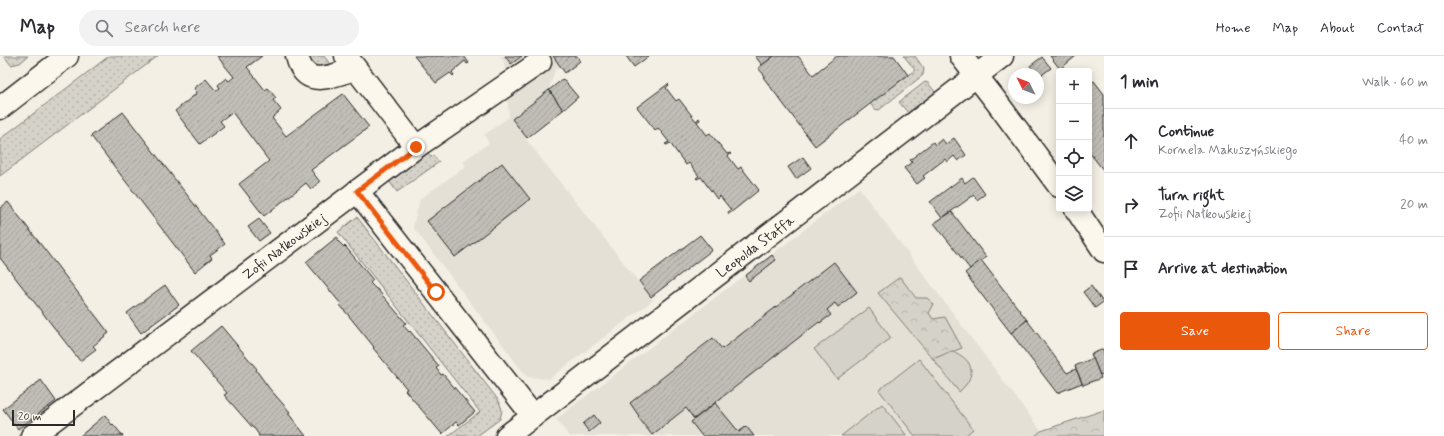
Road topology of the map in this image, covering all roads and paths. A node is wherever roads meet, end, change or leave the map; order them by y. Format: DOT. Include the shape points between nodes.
graph roads {
  1 [pos="67,56"];
  2 [pos="297,56"];
  3 [pos="961,56"];
  4 [pos="1002,56"];
  5 [pos="350,62"];
  6 [pos="540,62"];
  7 [pos="977,76"];
  8 [pos="0,108"];
  9 [pos="416,147"];
  10 [pos="1056,182"];
  11 [pos="357,191"];
  12 [pos="1078,212"];
  13 [pos="1104,251"];
  14 [pos="533,416"];
  15 [pos="32,436"];
  16 [pos="507,436"];
  1 -- 8 [label="street"];
  2 -- 5 [label="street" via="298,63 314,78 325,78"];
  3 -- 7 [label="street"];
  4 -- 7 [label="street, Leopolda Staffa"];
  5 -- 9 [label="street"];
  6 -- 9 [label="street, Zofii Nałkowskiej"];
  7 -- 10 [label="street"];
  7 -- 14 [label="street, Leopolda Staffa"];
  9 -- 11 [label="street, Zofii Nałkowskiej"];
  11 -- 14 [label="street"];
  11 -- 15 [label="street, Zofii Nałkowskiej"];
  12 -- 13 [label="street"];
  14 -- 16 [label="street, Leopolda Staffa"];
}
